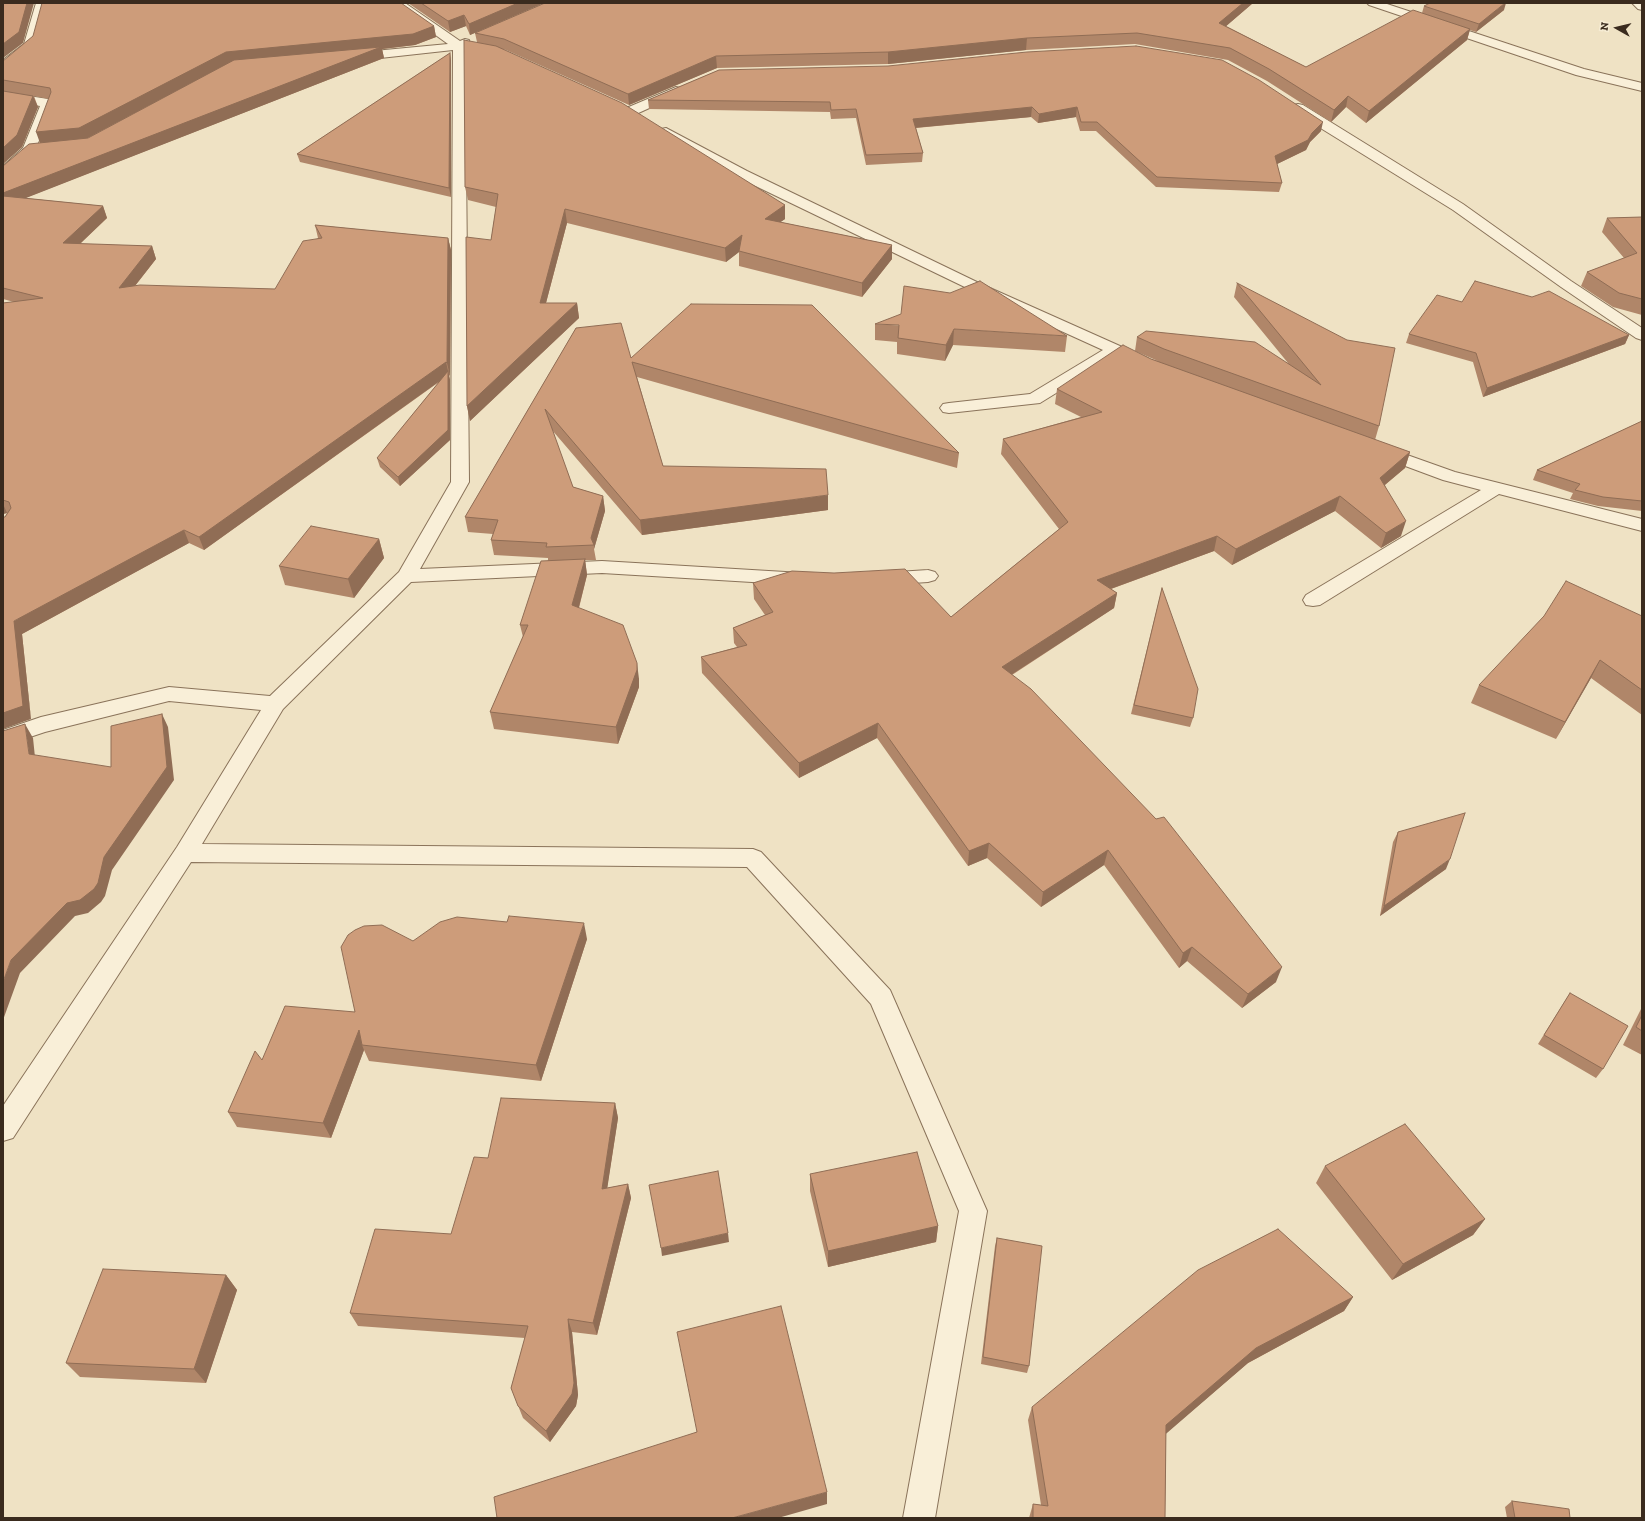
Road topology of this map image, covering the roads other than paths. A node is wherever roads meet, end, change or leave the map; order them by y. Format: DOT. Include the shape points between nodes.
graph roads {
  1 [pos="42,3"];
  2 [pos="397,3"];
  3 [pos="1373,3"];
  4 [pos="1638,3"];
  5 [pos="1642,7"];
  6 [pos="480,37"];
  7 [pos="459,46"];
  8 [pos="508,57"];
  9 [pos="345,58"];
  10 [pos="3,68"];
  11 [pos="690,85"];
  12 [pos="1642,87"];
  13 [pos="3,96"];
  14 [pos="1287,101"];
  15 [pos="615,106"];
  16 [pos="642,120"];
  17 [pos="44,149"];
  18 [pos="29,150"];
  19 [pos="3,173"];
  20 [pos="1642,335"];
  21 [pos="1115,350"];
  22 [pos="1155,368"];
  23 [pos="949,408"];
  24 [pos="1368,446"];
  25 [pos="1496,488"];
  26 [pos="1642,525"];
  27 [pos="406,576"];
  28 [pos="928,576"];
  29 [pos="866,579"];
  30 [pos="819,580"];
  31 [pos="1313,600"];
  32 [pos="275,704"];
  33 [pos="3,738"];
  34 [pos="185,853"];
  35 [pos="3,1129"];
  36 [pos="919,1518"];
  1 -- 10 [label="street" via="30,46"];
  2 -- 7 [label="street"];
  3 -- 12 [label="street" via="1580,72"];
  4 -- 5 [label="street"];
  6 -- 7 [label="street"];
  7 -- 8 [label="street"];
  7 -- 9 [label="street"];
  7 -- 27 [label="street" via="460,482"];
  11 -- 16 [label="street"];
  13 -- 18 [label="street" via="48,103"];
  14 -- 20 [label="street" via="1458,207"];
  15 -- 16 [label="street"];
  16 -- 21 [label="street" via="742,174 976,287"];
  17 -- 18 [label="street"];
  18 -- 19 [label="street"];
  21 -- 22 [label="street"];
  21 -- 23 [label="street" via="1034,399"];
  24 -- 25 [label="street" via="1449,476"];
  25 -- 26 [label="street"];
  25 -- 31 [label="street"];
  27 -- 30 [label="street" via="602,567"];
  27 -- 32 [label="street"];
  28 -- 29 [label="street"];
  32 -- 33 [label="street" via="169,694 41,725"];
  32 -- 34 [label="street"];
  34 -- 35 [label="street"];
  34 -- 36 [label="street" via="753,858 881,998 973,1211"];
}
